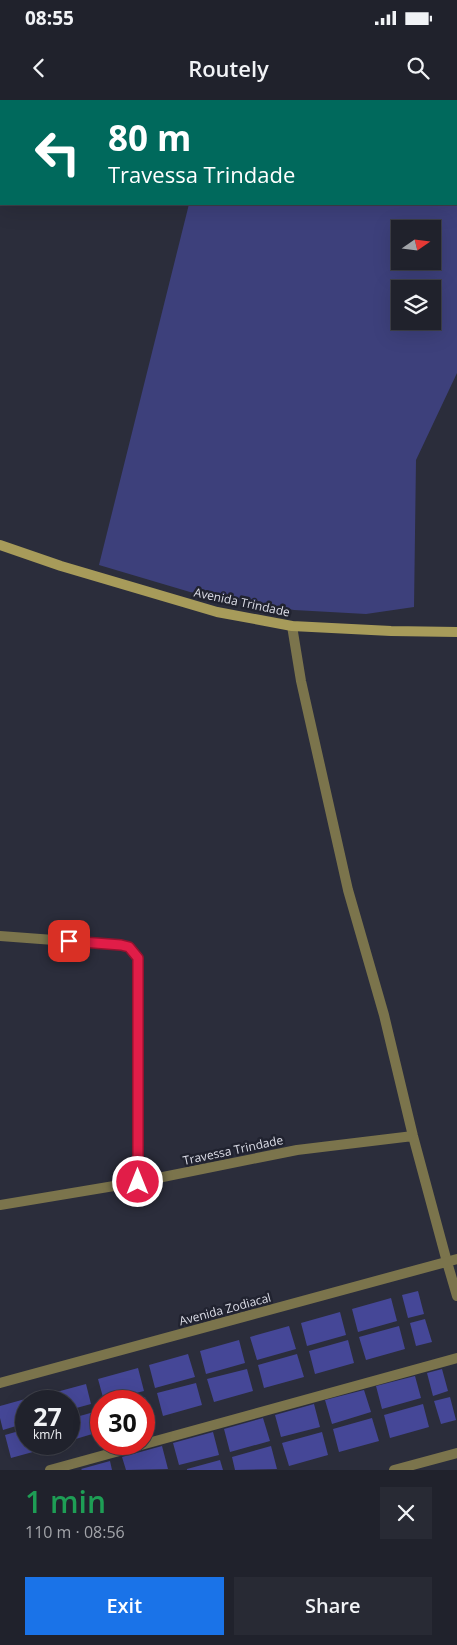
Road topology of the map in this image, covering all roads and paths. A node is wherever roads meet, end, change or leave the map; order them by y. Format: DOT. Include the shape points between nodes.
graph roads {
  1 [pos="0,545"];
  2 [pos="292,626"];
  3 [pos="457,632"];
  4 [pos="0,936"];
  5 [pos="413,1136"];
  6 [pos="138,1182"];
  7 [pos="0,1205"];
  8 [pos="452,1260"];
  9 [pos="457,1296"];
  10 [pos="457,1358"];
  11 [pos="0,1383"];
  12 [pos="457,1453"];
  13 [pos="50,1470"];
  14 [pos="394,1470"];
  1 -- 2 [label="main road, Avenida Trindade" via="216,612"];
  2 -- 3 [label="main road, Avenida Trindade"];
  2 -- 5 [label="street" via="301,681 348,890 384,1015"];
  4 -- 6 [label="street" via="121,945 129,947 138,958"];
  5 -- 6 [label="street, Travessa Trindade" via="297,1150"];
  5 -- 8 [label="street"];
  6 -- 7 [label="street, Travessa Trindade"];
  8 -- 9 [label="street"];
  8 -- 11 [label="street, Avenida Zodiacal"];
  10 -- 13 [label="street"];
  12 -- 14 [label="street"];
}
